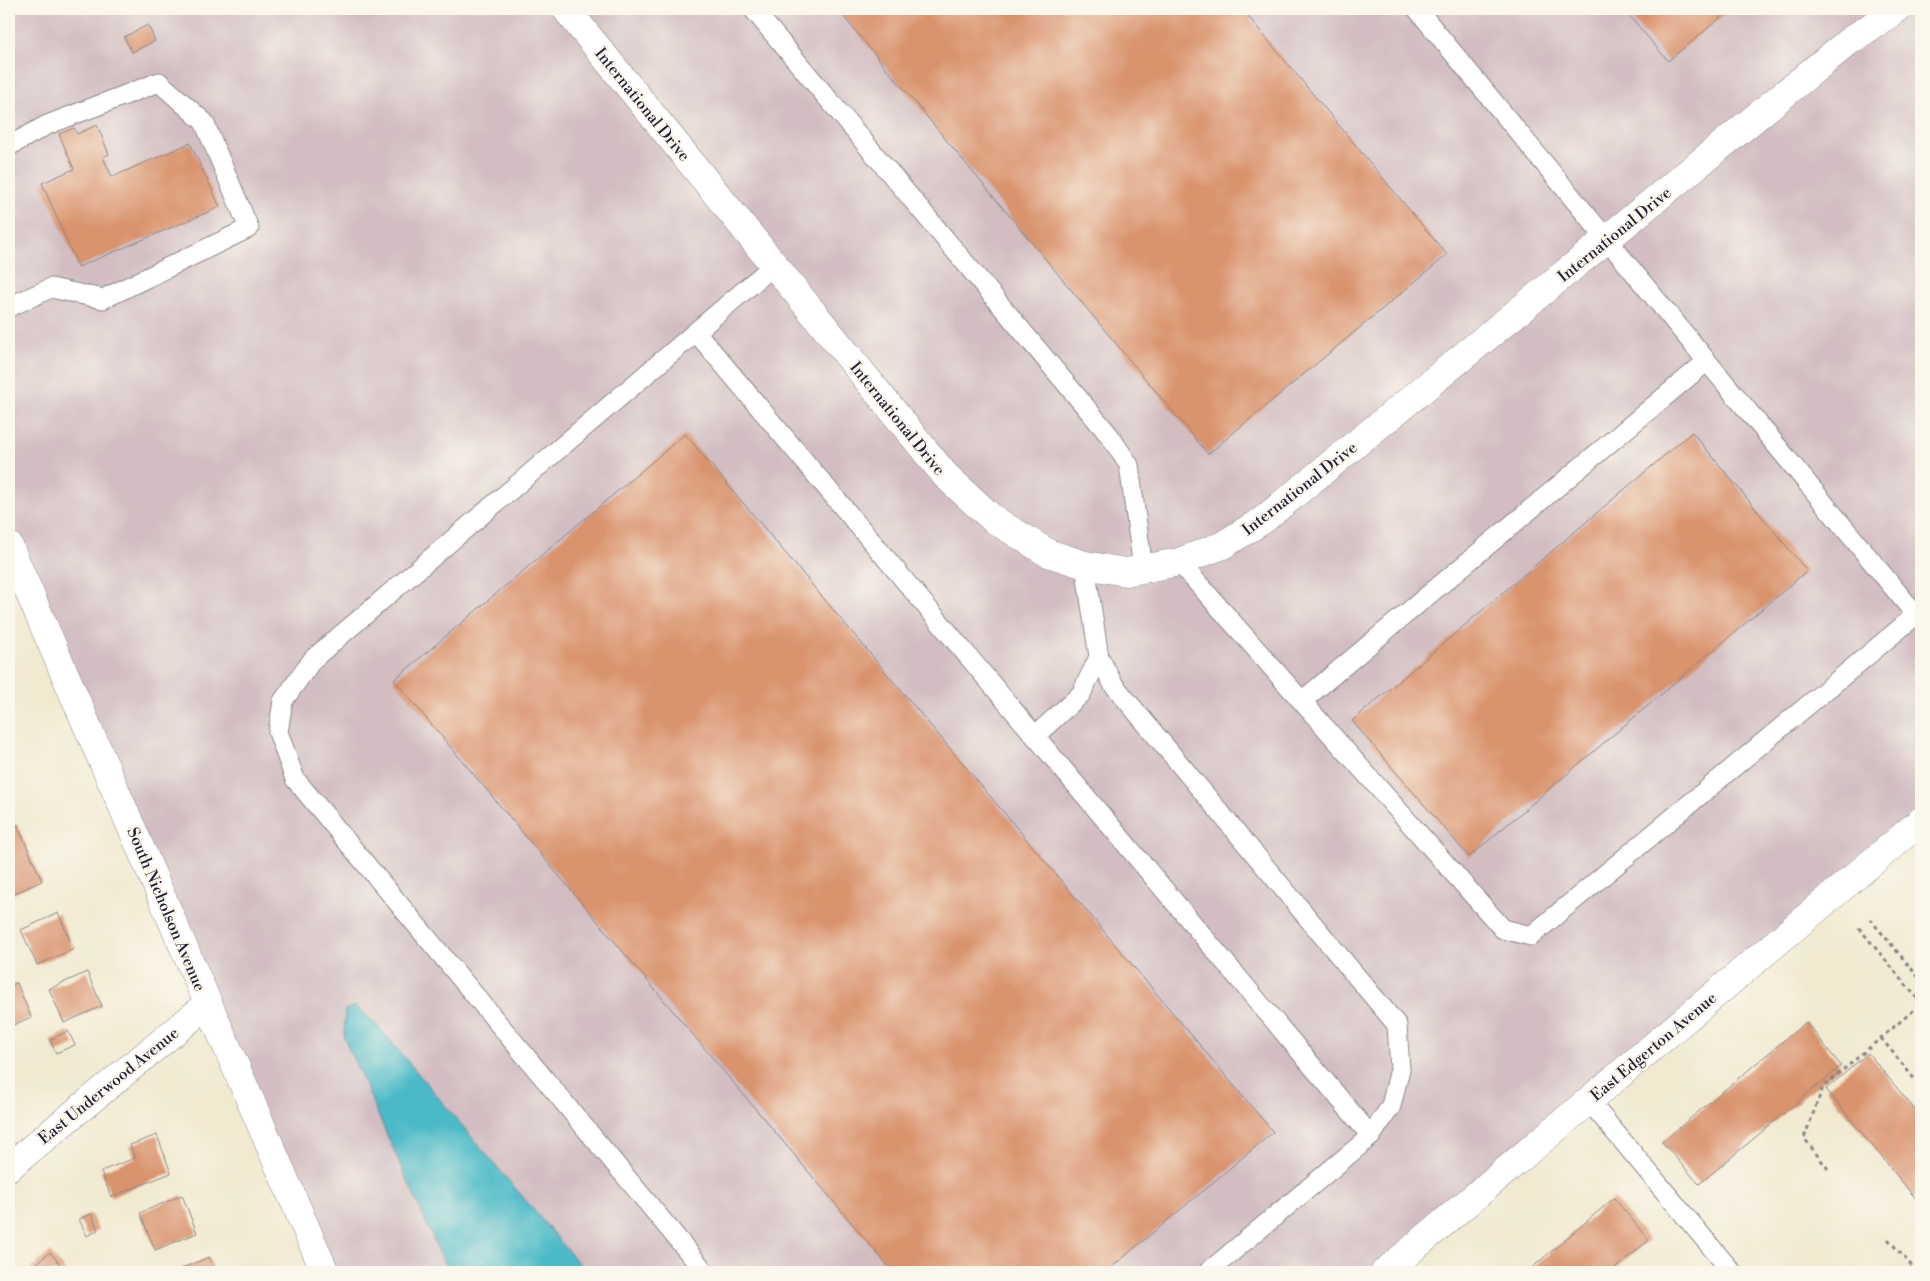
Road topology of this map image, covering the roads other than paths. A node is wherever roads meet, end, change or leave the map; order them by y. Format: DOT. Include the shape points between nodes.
graph roads {
  1 [pos="566,9"];
  2 [pos="753,9"];
  3 [pos="1416,9"];
  4 [pos="1897,9"];
  5 [pos="9,146"];
  6 [pos="1606,241"];
  7 [pos="774,265"];
  8 [pos="9,307"];
  9 [pos="696,332"];
  10 [pos="1706,362"];
  11 [pos="9,546"];
  12 [pos="1179,562"];
  13 [pos="1085,565"];
  14 [pos="1142,569"];
  15 [pos="1099,657"];
  16 [pos="1302,702"];
  17 [pos="1035,736"];
  18 [pos="1921,820"];
  19 [pos="208,1004"];
  20 [pos="1589,1101"];
  21 [pos="1371,1136"];
  22 [pos="9,1167"];
  23 [pos="325,1272"];
  24 [pos="705,1272"];
  25 [pos="1208,1272"];
  26 [pos="1385,1272"];
  27 [pos="1732,1272"];
  1 -- 7 [label="street, International Drive"];
  2 -- 14 [label="lane" via="1109,435 1129,465"];
  3 -- 6 [label="lane"];
  4 -- 6 [label="street, International Drive" via="1848,42"];
  5 -- 8 [label="lane" via="47,125 159,82 204,122 249,228 103,299 51,288"];
  6 -- 10 [label="lane"];
  6 -- 12 [label="street, International Drive" via="1263,520 1223,545"];
  7 -- 9 [label="lane"];
  7 -- 13 [label="street, International Drive" via="944,475 993,519 1048,553"];
  9 -- 17 [label="lane"];
  9 -- 24 [label="lane" via="313,659 283,701 278,732 295,779"];
  10 -- 16 [label="lane"];
  10 -- 16 [label="lane" via="1916,614 1908,621 1531,936 1503,929"];
  11 -- 19 [label="street, South Nicholson Avenue"];
  12 -- 14 [label="street, International Drive"];
  12 -- 16 [label="lane"];
  13 -- 14 [label="street, International Drive" via="1126,572"];
  13 -- 15 [label="lane"];
  15 -- 17 [label="lane" via="1081,694"];
  15 -- 21 [label="lane" via="1113,684 1397,1025 1400,1069 1396,1088 1391,1106"];
  17 -- 21 [label="lane"];
  18 -- 20 [label="street, East Edgerton Avenue"];
  19 -- 22 [label="street, East Underwood Avenue"];
  19 -- 23 [label="street, South Nicholson Avenue"];
  20 -- 26 [label="street, East Edgerton Avenue"];
  20 -- 27 [label="lane"];
  21 -- 25 [label="lane"];
}
